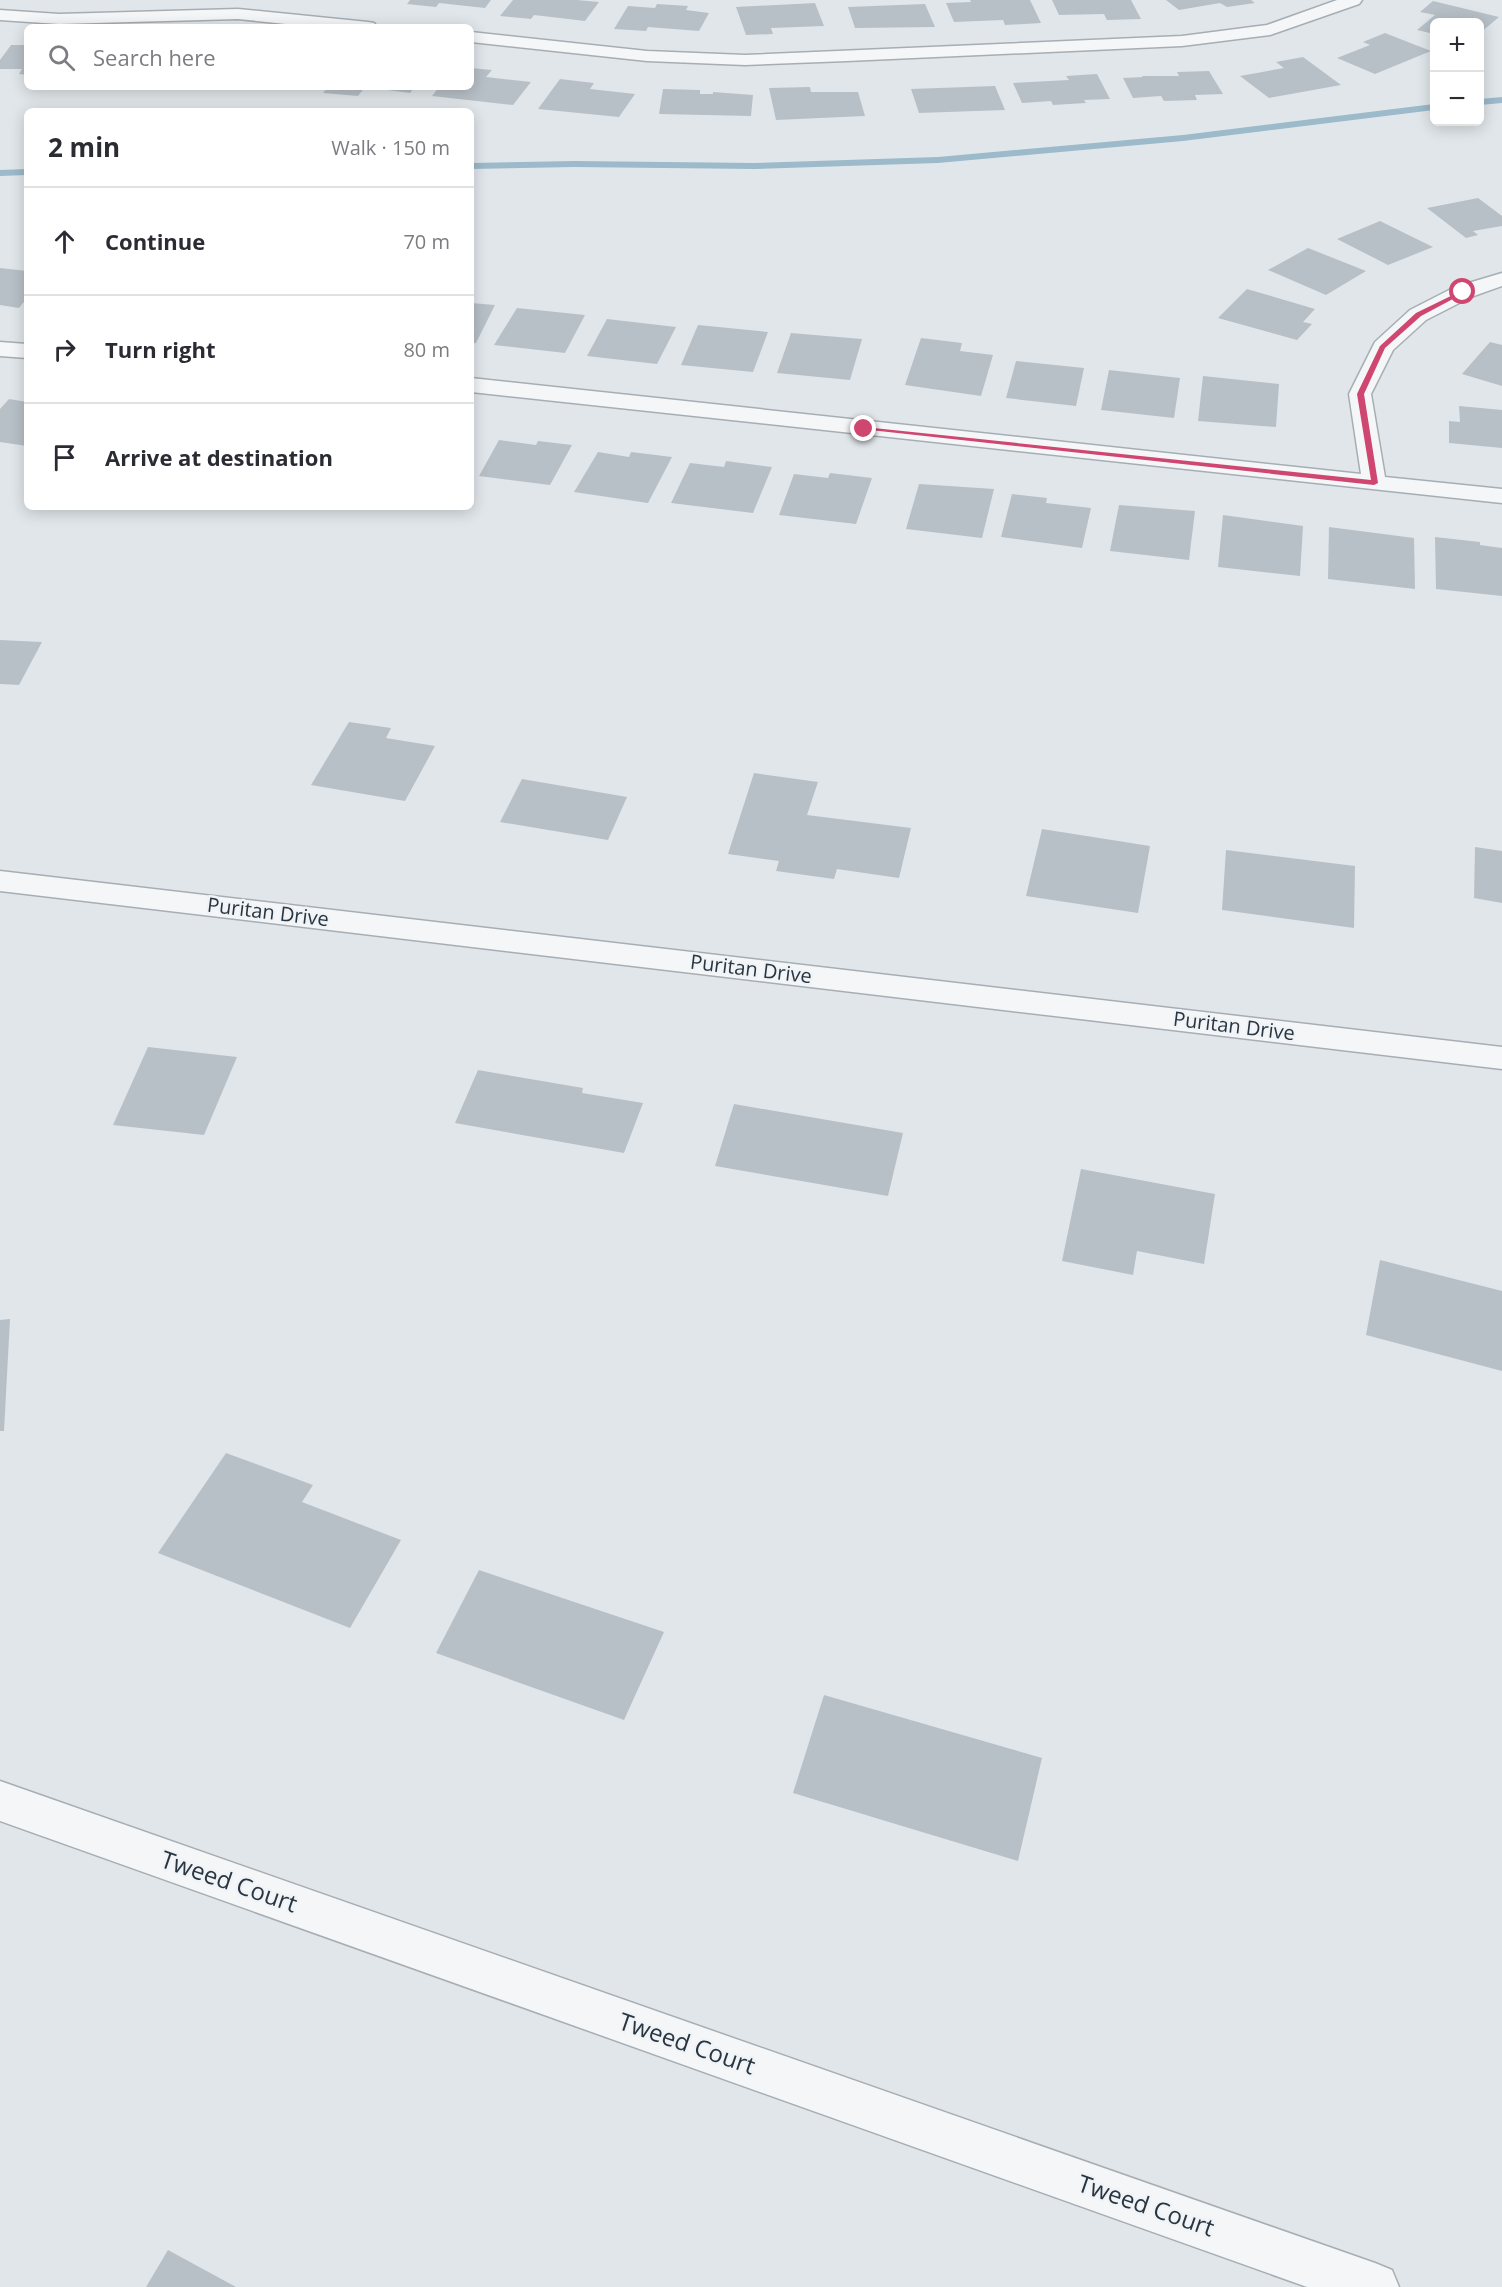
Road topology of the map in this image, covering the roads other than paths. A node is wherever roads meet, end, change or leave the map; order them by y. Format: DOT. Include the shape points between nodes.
graph roads {
  1 [pos="1353,0"];
  2 [pos="0,15"];
  3 [pos="338,24"];
  4 [pos="474,37"];
  5 [pos="1502,279"];
  6 [pos="0,349"];
  7 [pos="24,351"];
  8 [pos="474,385"];
  9 [pos="1374,483"];
  10 [pos="1502,496"];
  11 [pos="0,881"];
  12 [pos="1502,1058"];
  13 [pos="0,1801"];
  14 [pos="1375,2287"];
  1 -- 4 [label="street" via="1270,30 1182,41 802,58 647,56"];
  2 -- 3 [label="street" via="59,19 238,14"];
  5 -- 9 [label="street" via="1463,292 1418,315 1383,348 1360,394"];
  6 -- 7 [label="street"];
  8 -- 9 [label="street"];
  9 -- 10 [label="street"];
  11 -- 12 [label="street, Puritan Drive"];
  13 -- 14 [label="street, Tweed Court"];
}
